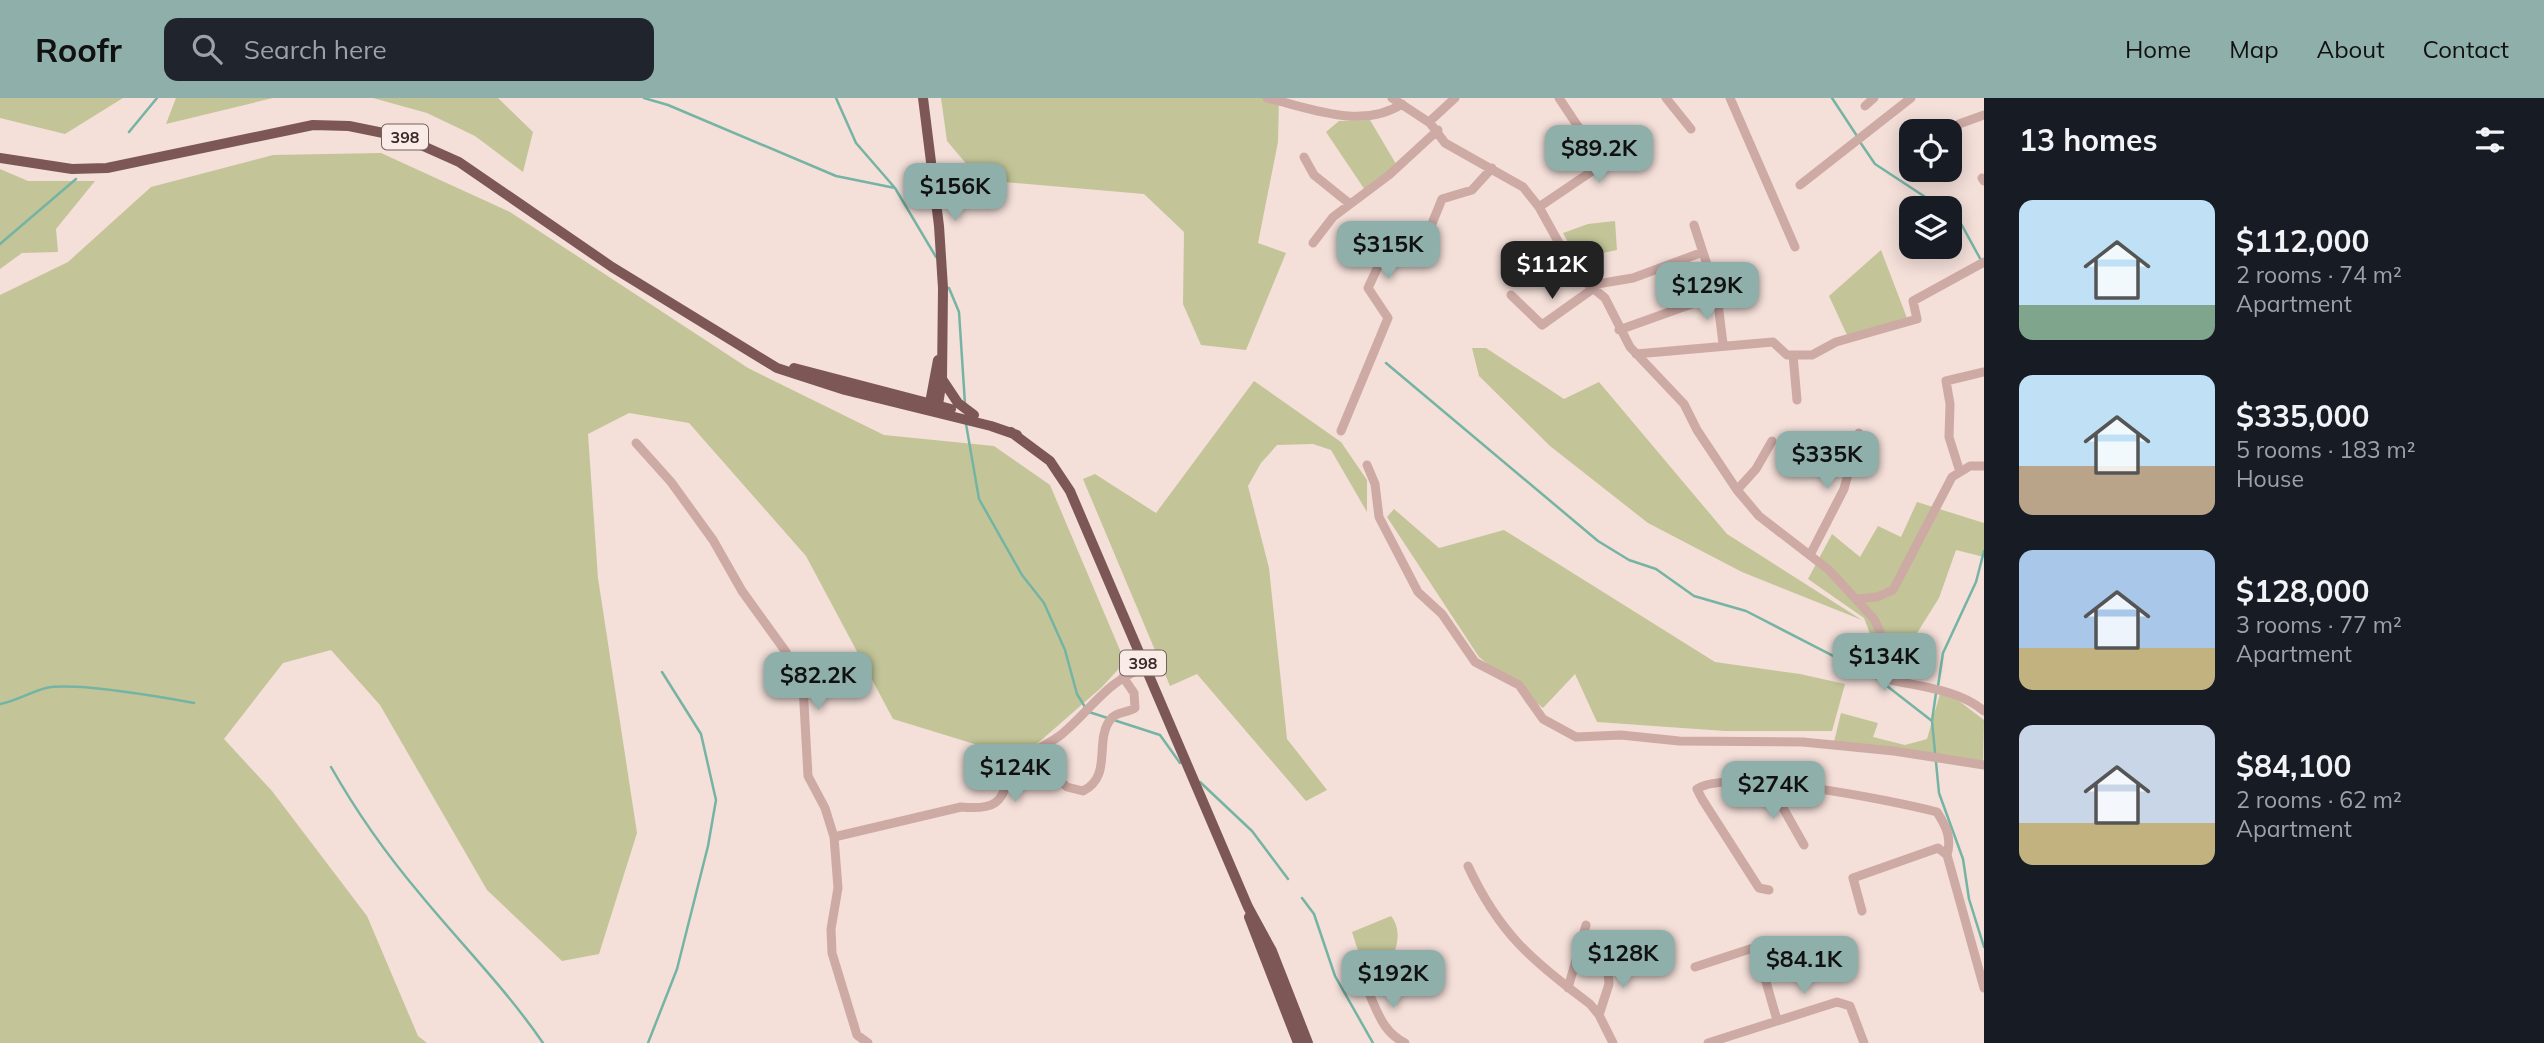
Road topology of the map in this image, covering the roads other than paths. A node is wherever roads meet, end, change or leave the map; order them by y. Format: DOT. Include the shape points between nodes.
graph roads {
  1 [pos="923,98"];
  2 [pos="1267,98"];
  3 [pos="1392,98"];
  4 [pos="1455,98"];
  5 [pos="1559,98"];
  6 [pos="1666,98"];
  7 [pos="1730,98"];
  8 [pos="1874,98"];
  9 [pos="1911,98"];
  10 [pos="1402,104"];
  11 [pos="1865,106"];
  12 [pos="1984,115"];
  13 [pos="1429,122"];
  14 [pos="1962,123"];
  15 [pos="1691,129"];
  16 [pos="1438,130"];
  17 [pos="1641,138"];
  18 [pos="1304,157"];
  19 [pos="0,158"];
  20 [pos="1603,163"];
  21 [pos="1492,168"];
  22 [pos="1800,185"];
  23 [pos="1350,204"];
  24 [pos="1539,207"];
  25 [pos="1694,225"];
  26 [pos="1313,243"];
  27 [pos="1795,247"];
  28 [pos="1703,253"];
  29 [pos="1984,262"];
  30 [pos="1592,286"];
  31 [pos="1511,295"];
  32 [pos="1717,295"];
  33 [pos="1619,330"];
  34 [pos="1723,344"];
  35 [pos="755,354"];
  36 [pos="1636,354"];
  37 [pos="1793,355"];
  38 [pos="1984,372"];
  39 [pos="937,379"];
  40 [pos="903,396"];
  41 [pos="1797,400"];
  42 [pos="933,406"];
  43 [pos="974,415"];
  44 [pos="1342,431"];
  45 [pos="1859,433"];
  46 [pos="1017,435"];
  47 [pos="1772,441"];
  48 [pos="636,443"];
  49 [pos="1367,465"];
  50 [pos="1984,466"];
  51 [pos="1960,472"];
  52 [pos="1737,490"];
  53 [pos="1810,555"];
  54 [pos="1857,598"];
  55 [pos="1146,668"];
  56 [pos="1123,677"];
  57 [pos="1984,710"];
  58 [pos="1030,754"];
  59 [pos="1984,765"];
  60 [pos="1776,786"];
  61 [pos="834,836"];
  62 [pos="1804,845"];
  63 [pos="1947,855"];
  64 [pos="1468,866"];
  65 [pos="1769,890"];
  66 [pos="1248,907"];
  67 [pos="1862,911"];
  68 [pos="1586,925"];
  69 [pos="1606,961"];
  70 [pos="1695,967"];
  71 [pos="1568,988"];
  72 [pos="1984,988"];
  73 [pos="1368,991"];
  74 [pos="1600,1015"];
  75 [pos="1777,1020"];
  76 [pos="857,1039"];
  77 [pos="868,1043"];
  78 [pos="1298,1043"];
  79 [pos="1308,1043"];
  80 [pos="1405,1043"];
  81 [pos="1613,1043"];
  82 [pos="1708,1043"];
  83 [pos="1864,1043"];
  1 -- 39 [label="main road" via="942,257"];
  2 -- 10 [label="street" via="1341,116 1391,111"];
  3 -- 10 [label="street"];
  4 -- 13 [label="street"];
  5 -- 20 [label="street"];
  6 -- 15 [label="street"];
  7 -- 27 [label="street"];
  8 -- 11 [label="street"];
  9 -- 22 [label="street"];
  10 -- 13 [label="street"];
  12 -- 14 [label="street"];
  13 -- 16 [label="street"];
  16 -- 21 [label="street" via="1445,143"];
  16 -- 23 [label="street" via="1390,175"];
  17 -- 20 [label="street"];
  18 -- 23 [label="street" via="1314,175"];
  19 -- 35 [label="main road, 398" via="72,169 107,168 313,125 403,137 459,162 612,267"];
  20 -- 24 [label="street"];
  21 -- 24 [label="street" via="1522,187"];
  21 -- 44 [label="street" via="1472,190 1442,199 1431,226 1397,226 1368,288 1388,318"];
  23 -- 26 [label="street"];
  24 -- 30 [label="street" via="1570,263"];
  25 -- 28 [label="street"];
  28 -- 30 [label="street" via="1633,278"];
  28 -- 32 [label="street"];
  29 -- 37 [label="street" via="1913,301 1917,319 1836,342 1812,355"];
  30 -- 31 [label="street" via="1542,325"];
  30 -- 33 [label="street" via="1605,298"];
  32 -- 33 [label="street"];
  32 -- 34 [label="street"];
  33 -- 36 [label="street"];
  34 -- 36 [label="street"];
  34 -- 37 [label="street" via="1773,342"];
  35 -- 40 [label="main road, 398"];
  35 -- 42 [label="main road, 398" via="790,374"];
  36 -- 52 [label="street" via="1684,404"];
  37 -- 41 [label="street"];
  38 -- 51 [label="street" via="1946,381 1949,437"];
  39 -- 40 [label="main road"];
  39 -- 42 [label="main road"];
  39 -- 43 [label="main road"];
  40 -- 42 [label="main road, 398"];
  42 -- 43 [label="main road, 398"];
  42 -- 46 [label="main road, 398"];
  43 -- 46 [label="main road, 398"];
  45 -- 53 [label="street" via="1844,489"];
  46 -- 55 [label="main road, 398" via="1062,475"];
  47 -- 52 [label="street"];
  48 -- 61 [label="street" via="713,540 742,591 786,652 803,686 808,776"];
  49 -- 59 [label="street" via="1375,484 1378,517 1419,592 1442,614 1475,662 1519,685 1543,719 1576,737 1804,742"];
  50 -- 51 [label="street"];
  51 -- 54 [label="street" via="1952,477 1893,590"];
  52 -- 53 [label="street" via="1759,516"];
  53 -- 54 [label="street"];
  54 -- 57 [label="street" via="1881,634 1885,670 1891,680 1944,691"];
  55 -- 56 [label="street"];
  55 -- 66 [label="main road, 398"];
  56 -- 58 [label="street" via="1063,733"];
  56 -- 58 [label="street" via="1134,693 1135,708 1109,721 1101,751 1103,762 1090,788 1067,788"];
  58 -- 61 [label="street" via="1019,762 1006,792 980,809 961,807"];
  60 -- 62 [label="street" via="1778,799"];
  60 -- 63 [label="street" via="1937,812 1950,844"];
  60 -- 65 [label="street" via="1715,782 1697,789 1759,888"];
  61 -- 76 [label="street" via="838,888 832,953"];
  63 -- 67 [label="street" via="1938,848 1853,878"];
  63 -- 72 [label="street"];
  64 -- 71 [label="street" via="1483,898 1515,943"];
  66 -- 78 [label="main road, 398"];
  66 -- 79 [label="main road, 398" via="1272,951"];
  68 -- 71 [label="street"];
  69 -- 74 [label="street" via="1609,984"];
  70 -- 75 [label="street" via="1756,947"];
  71 -- 74 [label="street"];
  73 -- 80 [label="street" via="1385,1028"];
  74 -- 81 [label="street"];
  75 -- 82 [label="street"];
  75 -- 83 [label="street" via="1831,1003 1847,1003"];
  76 -- 77 [label="street"];
}
